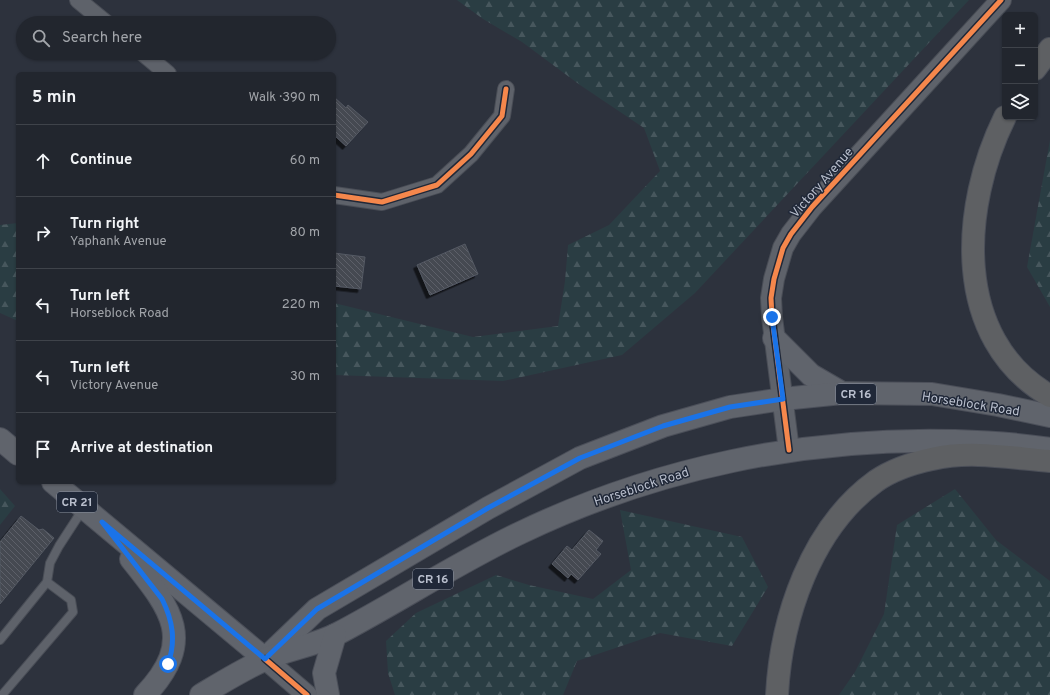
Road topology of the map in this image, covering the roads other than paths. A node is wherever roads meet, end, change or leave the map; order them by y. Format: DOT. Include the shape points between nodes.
graph roads {
  1 [pos="78,0"];
  2 [pos="1001,0"];
  3 [pos="97,16"];
  4 [pos="1050,49"];
  5 [pos="151,60"];
  6 [pos="1038,65"];
  7 [pos="166,72"];
  8 [pos="506,89"];
  9 [pos="1004,120"];
  10 [pos="336,195"];
  11 [pos="774,338"];
  12 [pos="842,394"];
  13 [pos="1050,396"];
  14 [pos="783,399"];
  15 [pos="1050,416"];
  16 [pos="0,439"];
  17 [pos="1050,449"];
  18 [pos="789,450"];
  19 [pos="16,452"];
  20 [pos="1050,461"];
  21 [pos="55,484"];
  22 [pos="84,508"];
  23 [pos="102,522"];
  24 [pos="47,582"];
  25 [pos="334,635"];
  26 [pos="0,640"];
  27 [pos="265,659"];
  28 [pos="2,695"];
  29 [pos="145,695"];
  30 [pos="201,695"];
  31 [pos="307,695"];
  32 [pos="328,695"];
  33 [pos="777,695"];
  1 -- 3 [label="street"];
  2 -- 11 [label="street, Victory Avenue" via="812,207 791,234 783,248 774,279"];
  4 -- 6 [label="highway"];
  5 -- 7 [label="street"];
  8 -- 10 [label="street" via="502,116 471,154 437,185 382,202"];
  9 -- 13 [label="highway" via="989,156 977,205 972,250 976,290 988,325 1006,356 1028,381"];
  11 -- 12 [label="main road" via="811,375"];
  11 -- 14 [label="street, Victory Avenue"];
  12 -- 14 [label="main road, Horseblock Road / CR 16"];
  12 -- 15 [label="main road, Horseblock Road / CR 16" via="932,394"];
  14 -- 18 [label="street, Victory Avenue"];
  14 -- 27 [label="main road, Horseblock Road / CR 16" via="730,407 663,426 580,458 488,508 317,609"];
  16 -- 19 [label="main road"];
  17 -- 18 [label="main road, Horseblock Road / CR 16" via="908,440"];
  18 -- 25 [label="main road, Horseblock Road / CR 16" via="654,480 587,504 460,563"];
  20 -- 33 [label="highway" via="970,455 933,458 894,471 862,492 824,538 802,584 785,636"];
  21 -- 22 [label="main road, CR 21"];
  22 -- 23 [label="main road, CR 21"];
  22 -- 24 [label="lane" via="50,563"];
  23 -- 27 [label="main road, CR 21"];
  23 -- 29 [label="main road" via="162,599 172,624 174,639 168,664 159,680"];
  24 -- 26 [label="lane"];
  24 -- 28 [label="lane" via="71,600 73,612"];
  25 -- 27 [label="main road, Horseblock Road / CR 16"];
  25 -- 32 [label="main road" via="324,673"];
  27 -- 30 [label="main road, Horseblock Road / CR 16"];
  27 -- 31 [label="street, CR 21"];
}
